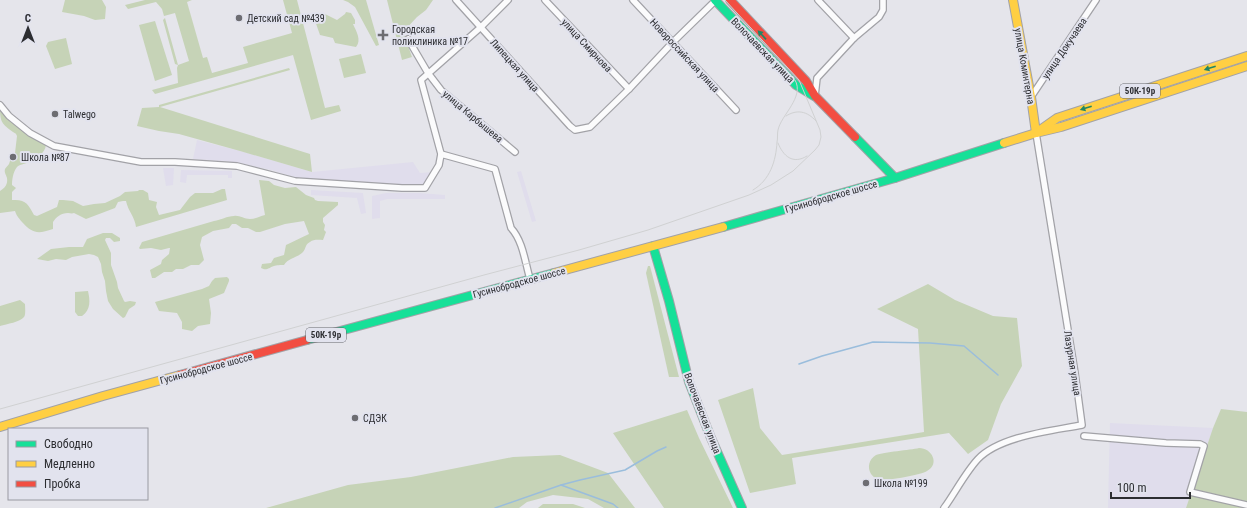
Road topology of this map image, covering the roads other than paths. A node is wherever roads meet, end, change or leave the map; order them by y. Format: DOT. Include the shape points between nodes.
graph roads {
  1 [pos="456,0"];
  2 [pos="508,0"];
  3 [pos="544,0"];
  4 [pos="633,0"];
  5 [pos="715,0"];
  6 [pos="730,0"];
  7 [pos="818,0"];
  8 [pos="1013,0"];
  9 [pos="1096,0"];
  10 [pos="884,1"];
  11 [pos="480,27"];
  12 [pos="408,38"];
  13 [pos="854,38"];
  14 [pos="673,42"];
  15 [pos="1247,56"];
  16 [pos="1247,66"];
  17 [pos="428,73"];
  18 [pos="629,89"];
  19 [pos="815,96"];
  20 [pos="1031,97"];
  21 [pos="0,105"];
  22 [pos="736,110"];
  23 [pos="1036,133"];
  24 [pos="515,152"];
  25 [pos="440,154"];
  26 [pos="895,178"];
  27 [pos="653,246"];
  28 [pos="530,279"];
  29 [pos="0,427"];
  30 [pos="1084,436"];
  31 [pos="1247,505"];
  32 [pos="742,508"];
  33 [pos="944,508"];
  1 -- 11 [label="street, Липецкая улица"];
  2 -- 11 [label="street"];
  3 -- 18 [label="street, улица Смирнова"];
  4 -- 14 [label="street, Новороссийская улица"];
  5 -- 14 [label="street"];
  5 -- 19 [label="main road, Волочаевская улица" via="796,85"];
  19 -- 6 [label="main road, Волочаевская улица, one-way" via="806,81"];
  7 -- 13 [label="street"];
  8 -- 20 [label="main road, улица Коминтерна"];
  9 -- 20 [label="street, улица Докучаева"];
  10 -- 13 [label="street" via="879,16"];
  11 -- 17 [label="street"];
  11 -- 18 [label="street, Липецкая улица" via="575,130 590,127"];
  12 -- 17 [label="street, улица Карбышева"];
  13 -- 19 [label="street" via="817,78"];
  14 -- 18 [label="street"];
  14 -- 22 [label="street, Новороссийская улица"];
  15 -- 23 [label="main road, Гусинобродское шоссе / 50К-19р, one-way" via="1057,118"];
  16 -- 23 [label="main road, Гусинобродское шоссе / 50К-19р"];
  17 -- 24 [label="street, улица Карбышева" via="440,90"];
  17 -- 25 [label="street" via="421,80"];
  19 -- 26 [label="main road, Волочаевская улица"];
  20 -- 23 [label="main road, улица Коминтерна"];
  21 -- 25 [label="street" via="30,133 54,146 141,162 237,166 295,181 425,188 439,166"];
  23 -- 26 [label="main road, Гусинобродское шоссе / 50К-19р"];
  23 -- 33 [label="street, Лазурная улица" via="1082,425 1022,437 994,447 978,458"];
  25 -- 28 [label="street" via="494,169"];
  26 -- 27 [label="main road, Гусинобродское шоссе / 50К-19р"];
  27 -- 28 [label="main road, Гусинобродское шоссе / 50К-19р"];
  27 -- 32 [label="main road, Волочаевская улица" via="689,382"];
  28 -- 29 [label="main road, Гусинобродское шоссе / 50К-19р" via="103,396"];
  30 -- 31 [label="street" via="1200,444 1204,446 1190,492"];
}
